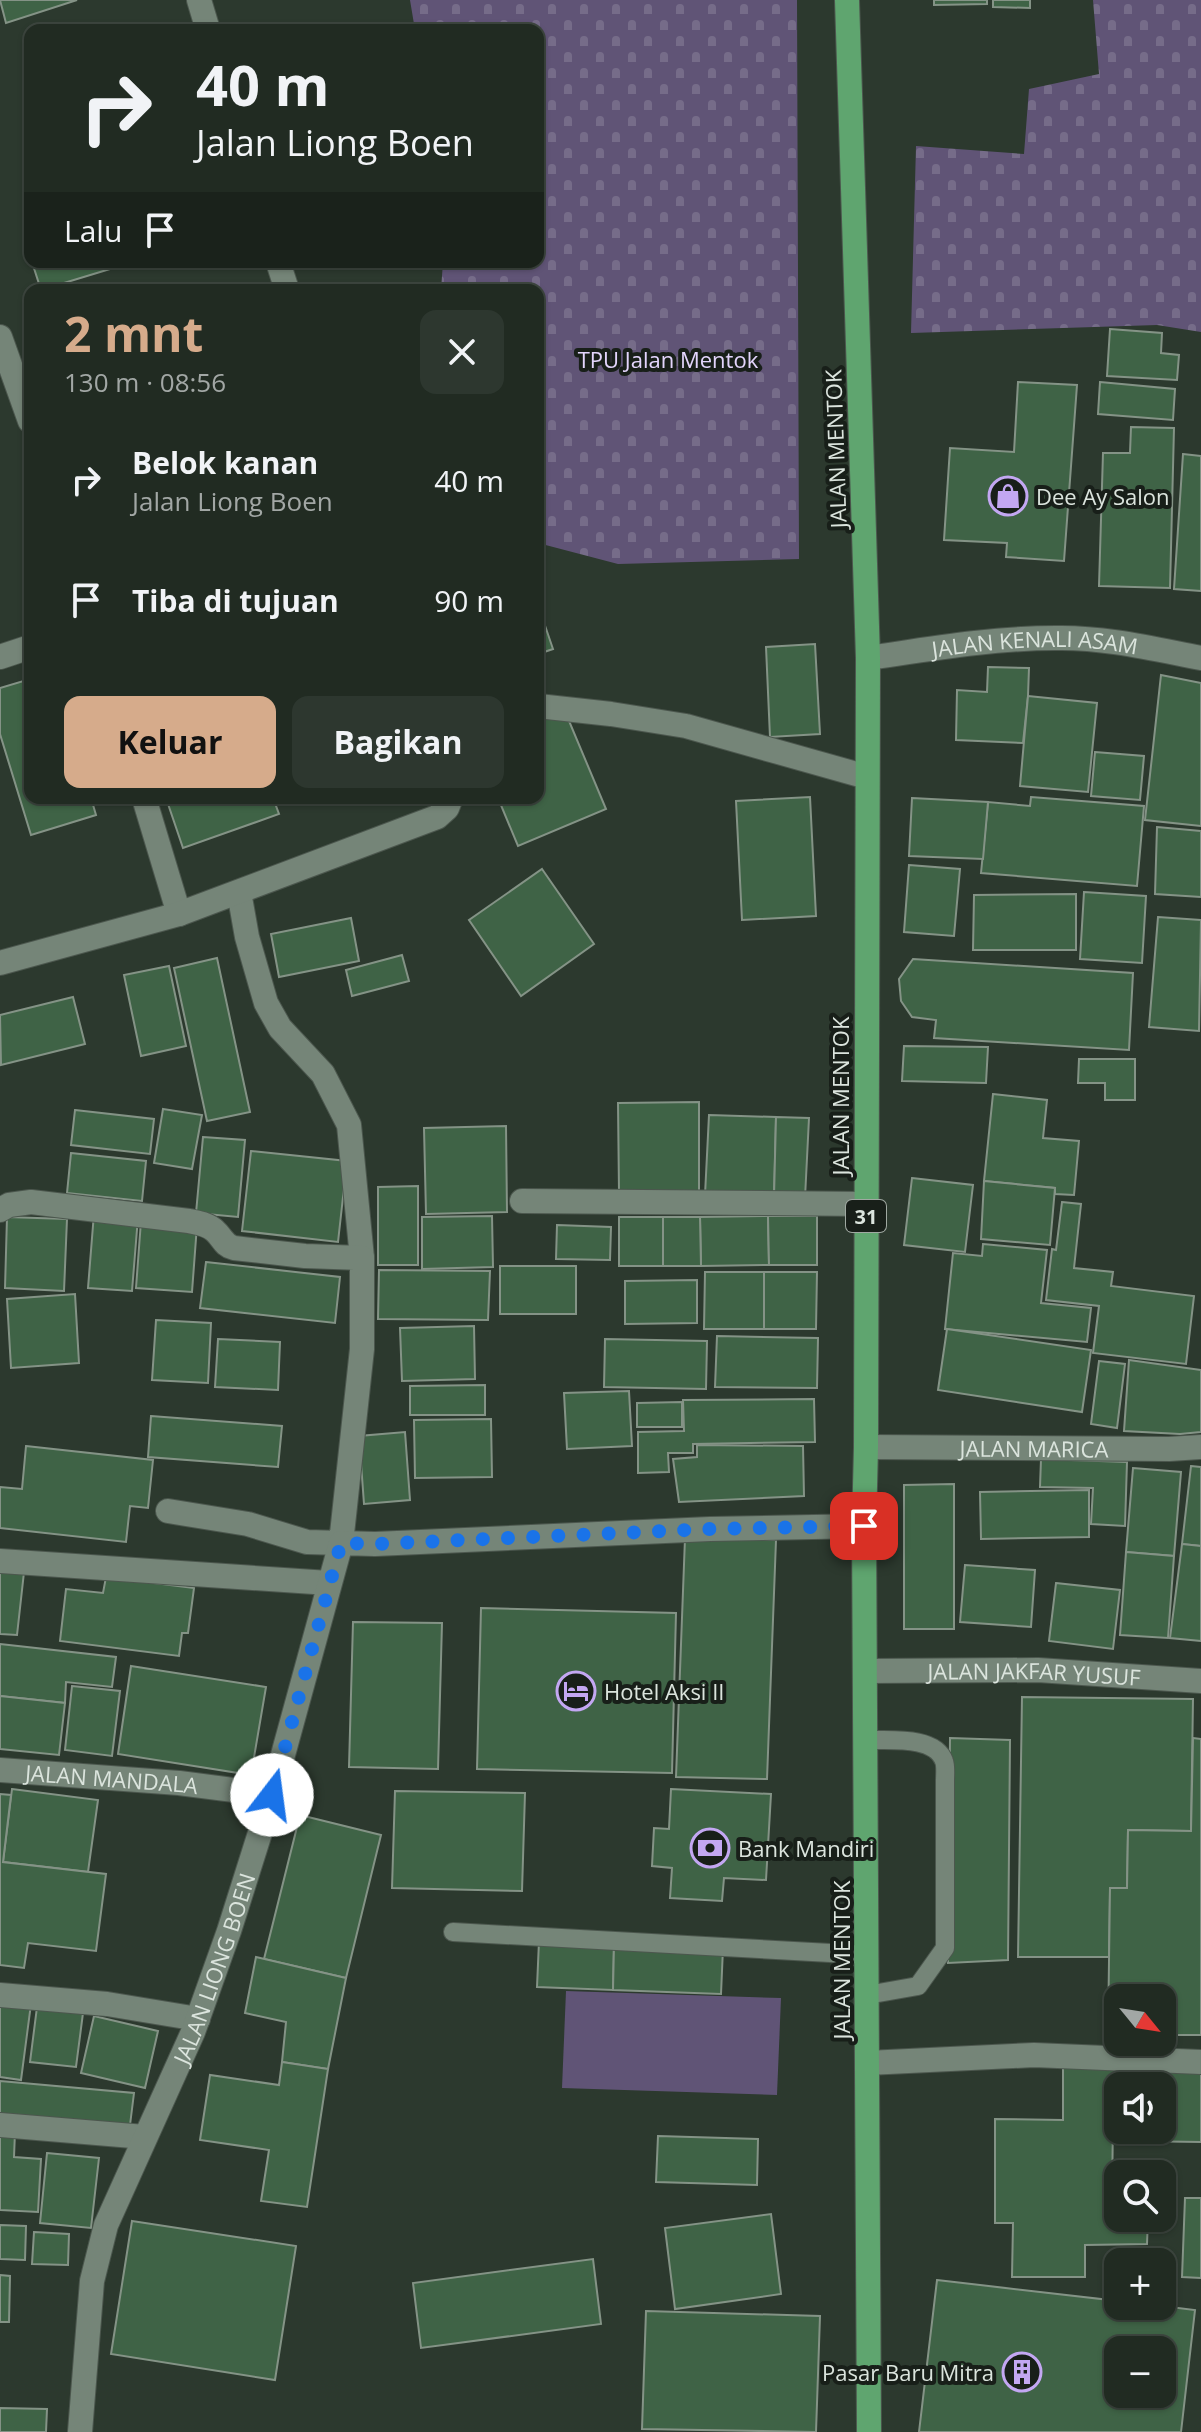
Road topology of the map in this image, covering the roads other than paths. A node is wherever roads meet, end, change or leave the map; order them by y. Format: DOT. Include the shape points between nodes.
graph roads {
  1 [pos="199,0"];
  2 [pos="847,0"];
  3 [pos="206,24"];
  4 [pos="0,337"];
  5 [pos="24,404"];
  6 [pos="24,649"];
  7 [pos="0,657"];
  8 [pos="868,658"];
  9 [pos="1201,658"];
  10 [pos="544,707"];
  11 [pos="867,777"];
  12 [pos="146,804"];
  13 [pos="449,804"];
  14 [pos="239,892"];
  15 [pos="179,914"];
  16 [pos="0,963"];
  17 [pos="522,1201"];
  18 [pos="866,1204"];
  19 [pos="0,1210"];
  20 [pos="362,1258"];
  21 [pos="866,1447"];
  22 [pos="1201,1447"];
  23 [pos="168,1511"];
  24 [pos="864,1526"];
  25 [pos="341,1543"];
  26 [pos="0,1561"];
  27 [pos="329,1583"];
  28 [pos="866,1671"];
  29 [pos="1201,1681"];
  30 [pos="866,1740"];
  31 [pos="0,1770"];
  32 [pos="272,1795"];
  33 [pos="453,1932"];
  34 [pos="867,1955"];
  35 [pos="0,1995"];
  36 [pos="867,1995"];
  37 [pos="198,2019"];
  38 [pos="1201,2062"];
  39 [pos="867,2063"];
  40 [pos="0,2125"];
  41 [pos="145,2137"];
  42 [pos="80,2432"];
  43 [pos="869,2432"];
  1 -- 3 [label="street"];
  2 -- 8 [label="highway, JALAN MENTOK / 31"];
  4 -- 5 [label="street"];
  6 -- 7 [label="street"];
  8 -- 9 [label="street, JALAN KENALI ASAM" via="1058,637"];
  8 -- 11 [label="highway, JALAN MENTOK / 31"];
  10 -- 11 [label="street" via="686,726"];
  11 -- 18 [label="highway, JALAN MENTOK / 31"];
  12 -- 15 [label="street"];
  13 -- 14 [label="street" via="437,817"];
  14 -- 15 [label="street"];
  14 -- 20 [label="street, JALAN LIONG BOEN" via="266,1003 280,1028 323,1074 349,1125"];
  15 -- 16 [label="street"];
  17 -- 18 [label="street"];
  18 -- 21 [label="highway, JALAN MENTOK / 31"];
  19 -- 20 [label="street" via="31,1202 189,1221 216,1231 234,1248"];
  20 -- 25 [label="street, JALAN LIONG BOEN" via="362,1349"];
  21 -- 22 [label="street, JALAN MARICA"];
  21 -- 24 [label="highway, JALAN MENTOK / 31"];
  23 -- 25 [label="street" via="248,1524 307,1542"];
  24 -- 25 [label="street"];
  24 -- 28 [label="highway, JALAN MENTOK / 31"];
  25 -- 27 [label="street, JALAN LIONG BOEN"];
  26 -- 27 [label="street"];
  27 -- 32 [label="street, JALAN LIONG BOEN"];
  28 -- 29 [label="street, JALAN JAKFAR YUSUF" via="1038,1670"];
  28 -- 30 [label="highway, JALAN MENTOK / 31"];
  30 -- 34 [label="highway, JALAN MENTOK / 31"];
  30 -- 36 [label="lane" via="924,1742 944,1761 945,1781 945,1948 918,1986"];
  31 -- 32 [label="street, JALAN MANDALA"];
  32 -- 37 [label="street, JALAN LIONG BOEN"];
  33 -- 34 [label="lane"];
  34 -- 36 [label="highway, JALAN MENTOK / 31"];
  35 -- 37 [label="street"];
  36 -- 39 [label="highway, JALAN MENTOK / 31"];
  37 -- 41 [label="street, JALAN LIONG BOEN"];
  38 -- 39 [label="street" via="1034,2055"];
  39 -- 43 [label="highway, JALAN MENTOK / 31"];
  40 -- 41 [label="street"];
  41 -- 42 [label="street, JALAN LIONG BOEN" via="106,2225 92,2281"];
}
